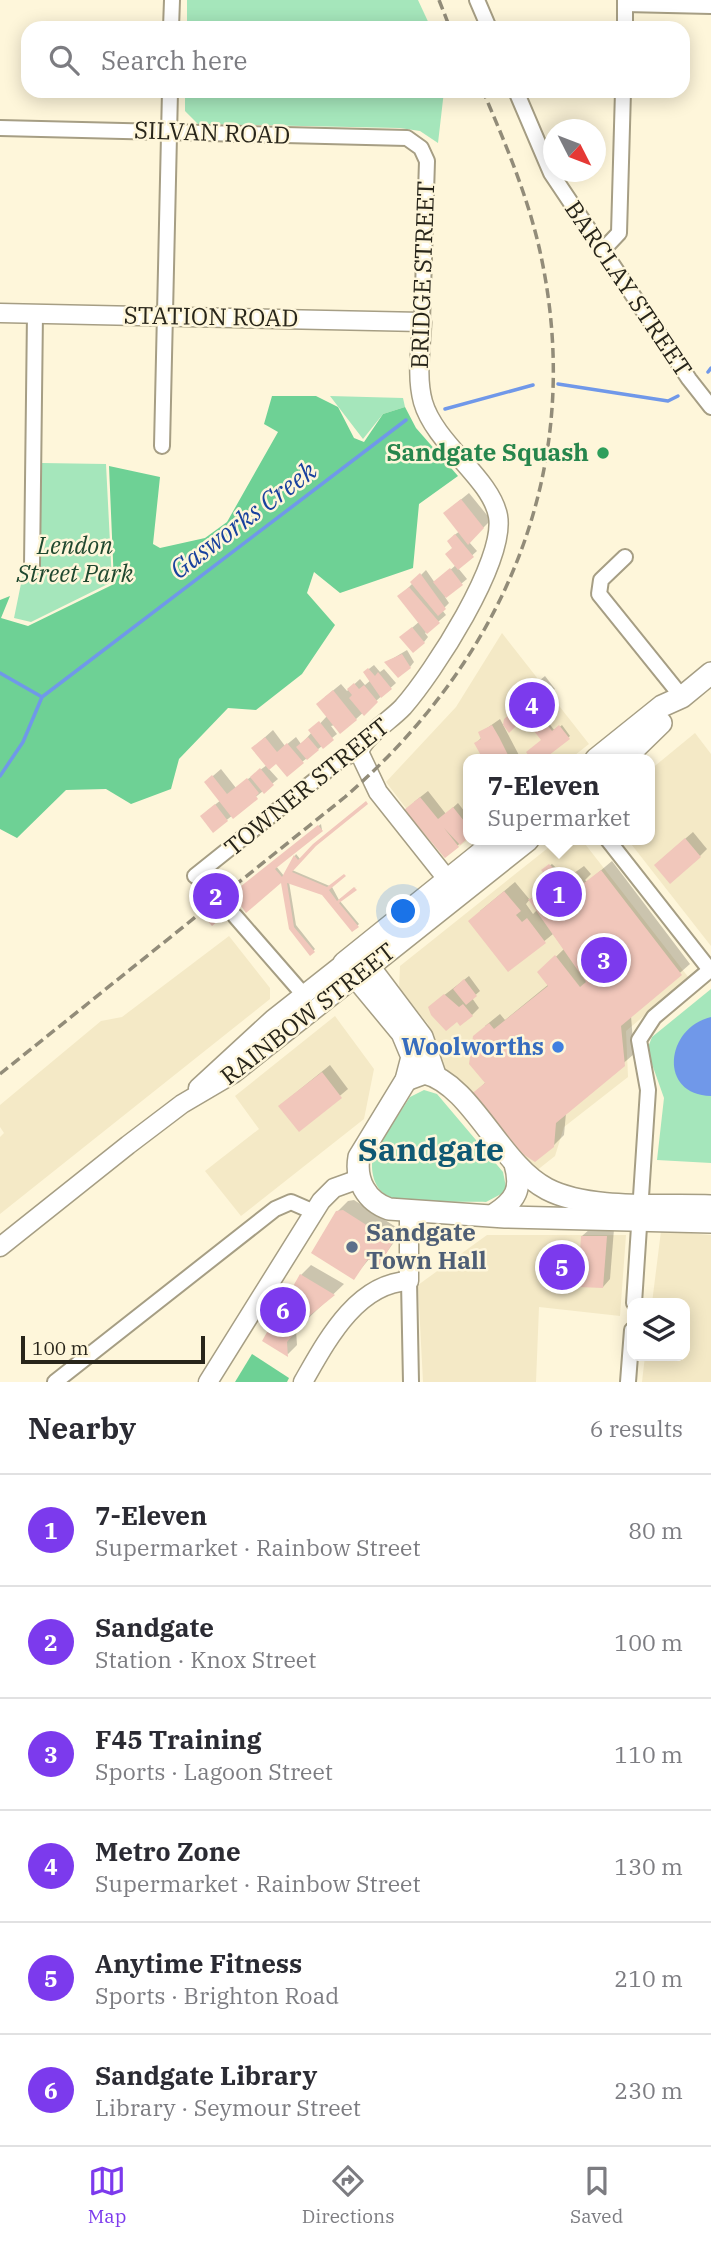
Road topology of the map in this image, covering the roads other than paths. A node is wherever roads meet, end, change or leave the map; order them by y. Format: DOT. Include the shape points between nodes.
graph roads {
  1 [pos="172,0"];
  2 [pos="477,0"];
  3 [pos="625,2"];
  4 [pos="711,6"];
  5 [pos="171,21"];
  6 [pos="486,21"];
  7 [pos="625,21"];
  8 [pos="170,98"];
  9 [pos="519,98"];
  10 [pos="623,98"];
  11 [pos="0,128"];
  12 [pos="169,131"];
  13 [pos="421,148"];
  14 [pos="602,251"];
  15 [pos="0,313"];
  16 [pos="35,313"];
  17 [pos="164,316"];
  18 [pos="422,322"];
  19 [pos="423,402"];
  20 [pos="711,407"];
  21 [pos="162,446"];
  22 [pos="625,557"];
  23 [pos="32,566"];
  24 [pos="711,673"];
  25 [pos="682,697"];
  26 [pos="360,750"];
  27 [pos="602,754"];
  28 [pos="629,754"];
  29 [pos="492,845"];
  30 [pos="520,845"];
  31 [pos="612,845"];
  32 [pos="195,876"];
  33 [pos="454,887"];
  34 [pos="234,916"];
  35 [pos="425,922"];
  36 [pos="357,965"];
  37 [pos="710,969"];
  38 [pos="303,994"];
  39 [pos="389,994"];
  40 [pos="435,1075"];
  41 [pos="406,1080"];
  42 [pos="182,1104"];
  43 [pos="515,1164"];
  44 [pos="359,1179"];
  45 [pos="711,1206"];
  46 [pos="409,1211"];
  47 [pos="314,1212"];
  48 [pos="641,1212"];
  49 [pos="495,1214"];
  50 [pos="711,1222"];
  51 [pos="0,1247"];
  52 [pos="409,1281"];
  53 [pos="634,1298"];
  54 [pos="630,1361"];
  55 [pos="55,1382"];
  56 [pos="208,1382"];
  57 [pos="303,1382"];
  58 [pos="411,1382"];
  59 [pos="628,1382"];
  1 -- 5 [label="street"];
  2 -- 6 [label="street"];
  3 -- 4 [label="street"];
  3 -- 7 [label="street"];
  8 -- 12 [label="street"];
  9 -- 14 [label="street, BARCLAY STREET" via="551,173"];
  10 -- 14 [label="street" via="619,233"];
  11 -- 12 [label="street, SILVAN ROAD"];
  12 -- 13 [label="street, SILVAN ROAD" via="407,138"];
  12 -- 17 [label="street"];
  13 -- 18 [label="street, BRIDGE STREET" via="427,161"];
  14 -- 20 [label="street, BARCLAY STREET"];
  15 -- 16 [label="street, STATION ROAD"];
  16 -- 17 [label="street, STATION ROAD"];
  16 -- 23 [label="street"];
  17 -- 18 [label="street, STATION ROAD"];
  17 -- 21 [label="street"];
  18 -- 19 [label="street, BRIDGE STREET"];
  19 -- 26 [label="street, TOWNER STREET" via="433,425 494,504 499,525 486,571 432,673"];
  22 -- 25 [label="street" via="601,580 599,594"];
  24 -- 25 [label="main road"];
  25 -- 27 [label="main road" via="662,706"];
  25 -- 28 [label="main road" via="672,713"];
  26 -- 32 [label="street, TOWNER STREET" via="339,761"];
  26 -- 33 [label="street" via="378,792"];
  29 -- 33 [label="main road, RAINBOW STREET"];
  30 -- 33 [label="main road, RAINBOW STREET"];
  31 -- 37 [label="street"];
  33 -- 35 [label="main road, RAINBOW STREET"];
  33 -- 36 [label="main road, RAINBOW STREET"];
  34 -- 38 [label="street"];
  35 -- 36 [label="main road, RAINBOW STREET"];
  35 -- 39 [label="main road" via="391,971"];
  36 -- 38 [label="street, RAINBOW STREET"];
  36 -- 39 [label="main road"];
  36 -- 41 [label="main road" via="410,1045"];
  36 -- 42 [label="street, RAINBOW STREET" via="233,1074"];
  37 -- 48 [label="street" via="654,1017 639,1040 648,1090"];
  38 -- 42 [label="street, RAINBOW STREET"];
  39 -- 40 [label="main road" via="422,1038"];
  40 -- 41 [label="main road" via="425,1073"];
  40 -- 43 [label="main road" via="451,1086"];
  41 -- 44 [label="main road" via="362,1150"];
  42 -- 51 [label="street, RAINBOW STREET"];
  43 -- 48 [label="main road" via="544,1188"];
  43 -- 49 [label="main road" via="518,1193"];
  44 -- 46 [label="main road" via="376,1203"];
  44 -- 47 [label="street" via="334,1188"];
  45 -- 48 [label="main road"];
  46 -- 49 [label="main road"];
  46 -- 52 [label="street"];
  47 -- 55 [label="street" via="295,1203 275,1209"];
  47 -- 56 [label="street"];
  48 -- 49 [label="main road"];
  48 -- 50 [label="main road"];
  48 -- 53 [label="street"];
  52 -- 57 [label="street" via="388,1284 347,1314"];
  52 -- 58 [label="street"];
  54 -- 59 [label="street"];
}
